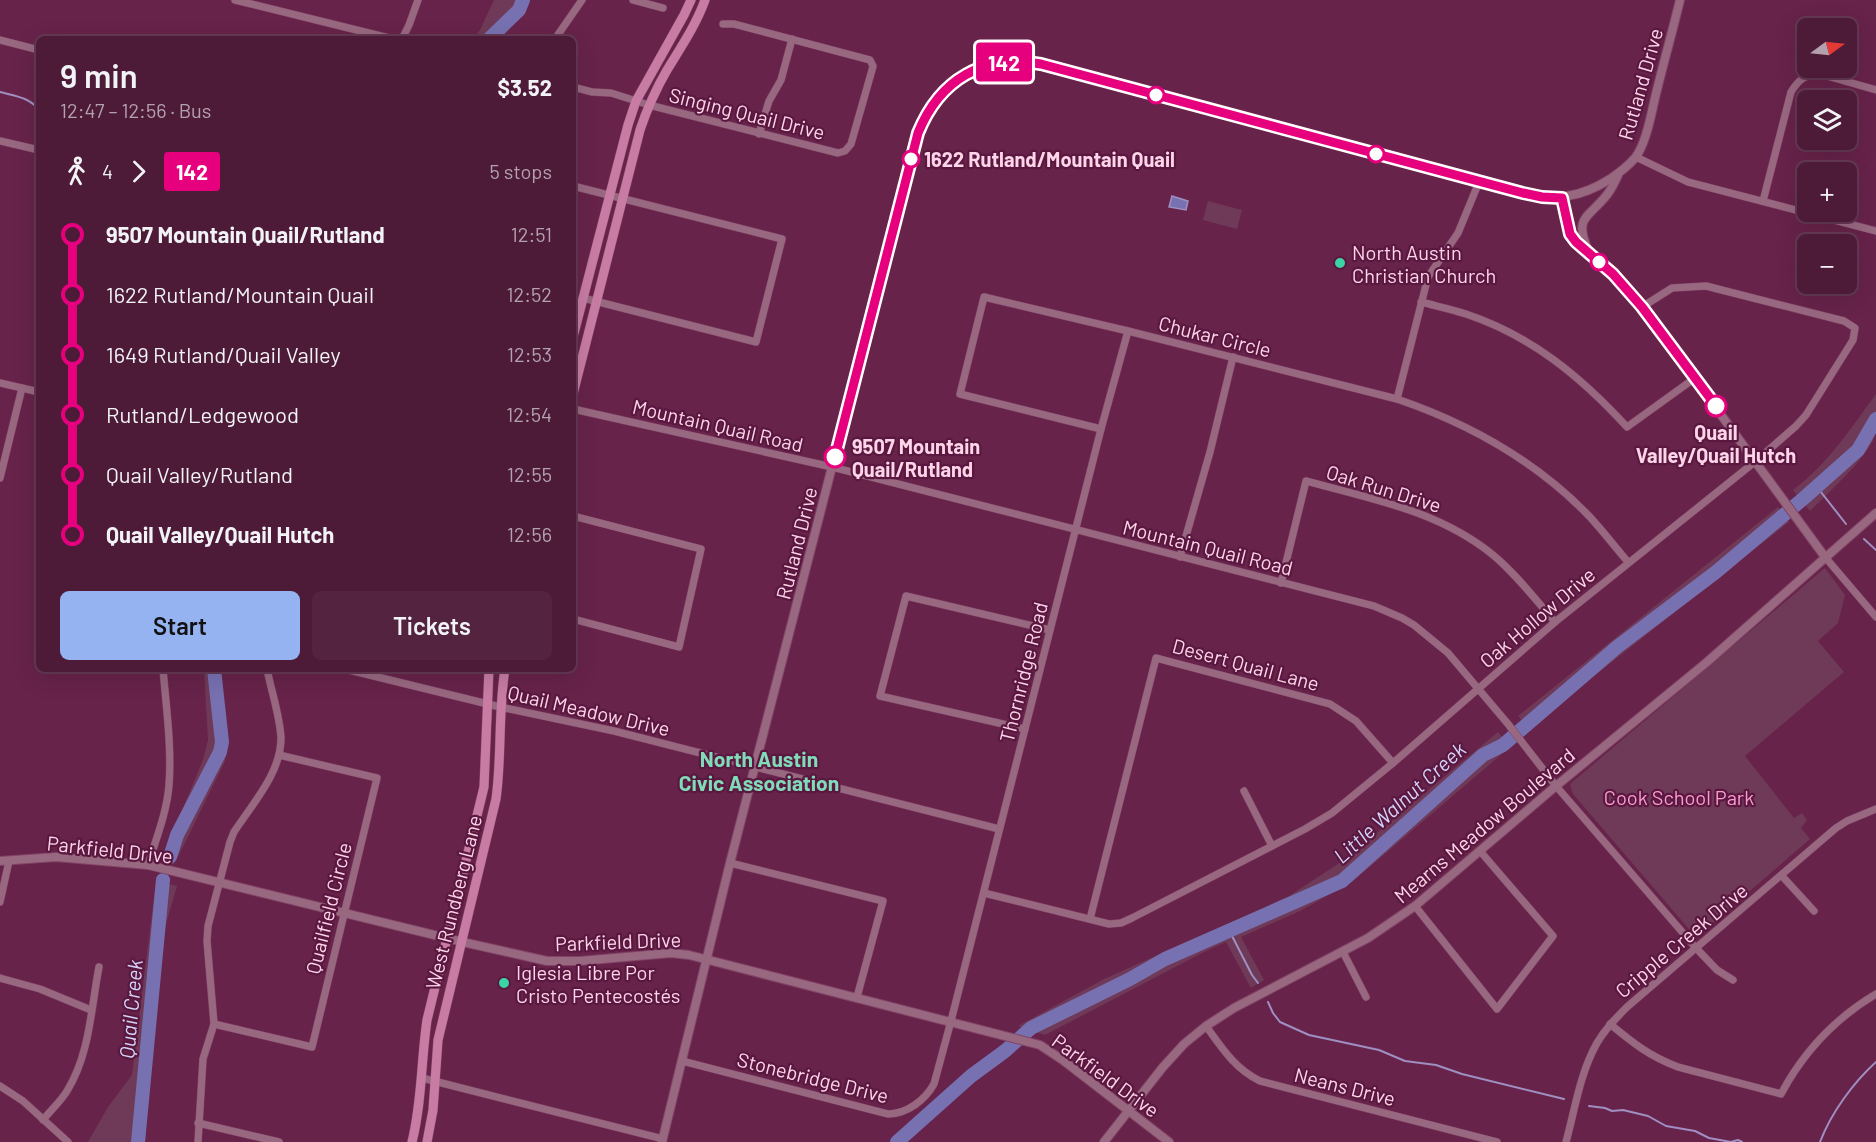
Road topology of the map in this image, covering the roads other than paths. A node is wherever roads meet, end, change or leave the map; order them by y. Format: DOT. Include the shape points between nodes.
graph roads {
  1 [pos="235,0"];
  2 [pos="418,0"];
  3 [pos="582,0"];
  4 [pos="633,0"];
  5 [pos="691,0"];
  6 [pos="705,0"];
  7 [pos="1680,0"];
  8 [pos="663,8"];
  9 [pos="723,24"];
  10 [pos="381,36"];
  11 [pos="404,36"];
  12 [pos="557,36"];
  13 [pos="792,39"];
  14 [pos="0,40"];
  15 [pos="36,49"];
  16 [pos="576,88"];
  17 [pos="1876,90"];
  18 [pos="636,101"];
  19 [pos="649,105"];
  20 [pos="759,134"];
  21 [pos="0,141"];
  22 [pos="36,149"];
  23 [pos="1635,158"];
  24 [pos="1619,173"];
  25 [pos="1479,182"];
  26 [pos="576,187"];
  27 [pos="609,195"];
  28 [pos="622,198"];
  29 [pos="1562,198"];
  30 [pos="1763,201"];
  31 [pos="1876,231"];
  32 [pos="1589,254"];
  33 [pos="583,298"];
  34 [pos="597,301"];
  35 [pos="1421,302"];
  36 [pos="1642,307"];
  37 [pos="576,325"];
  38 [pos="1128,331"];
  39 [pos="1233,357"];
  40 [pos="1695,378"];
  41 [pos="576,382"];
  42 [pos="0,383"];
  43 [pos="22,388"];
  44 [pos="36,391"];
  45 [pos="1397,399"];
  46 [pos="576,410"];
  47 [pos="1101,429"];
  48 [pos="1756,461"];
  49 [pos="832,467"];
  50 [pos="0,478"];
  51 [pos="1876,513"];
  52 [pos="576,517"];
  53 [pos="1076,530"];
  54 [pos="1180,557"];
  55 [pos="1826,557"];
  56 [pos="1628,562"];
  57 [pos="1281,583"];
  58 [pos="1876,617"];
  59 [pos="576,620"];
  60 [pos="1555,622"];
  61 [pos="1050,630"];
  62 [pos="163,672"];
  63 [pos="268,672"];
  64 [pos="357,672"];
  65 [pos="489,672"];
  66 [pos="505,672"];
  67 [pos="1479,688"];
  68 [pos="487,704"];
  69 [pos="500,707"];
  70 [pos="1025,729"];
  71 [pos="279,755"];
  72 [pos="1394,762"];
  73 [pos="755,766"];
  74 [pos="1556,786"];
  75 [pos="1244,791"];
  76 [pos="480,808"];
  77 [pos="1876,809"];
  78 [pos="494,811"];
  79 [pos="999,829"];
  80 [pos="1272,846"];
  81 [pos="1480,851"];
  82 [pos="5,861"];
  83 [pos="730,863"];
  84 [pos="148,865"];
  85 [pos="1782,876"];
  86 [pos="218,882"];
  87 [pos="984,892"];
  88 [pos="0,902"];
  89 [pos="1415,906"];
  90 [pos="1814,911"];
  91 [pos="343,912"];
  92 [pos="1090,919"];
  93 [pos="448,939"];
  94 [pos="462,942"];
  95 [pos="1696,948"];
  96 [pos="1343,952"];
  97 [pos="706,959"];
  98 [pos="99,967"];
  99 [pos="0,978"];
  100 [pos="1733,980"];
  101 [pos="1876,994"];
  102 [pos="857,997"];
  103 [pos="1366,997"];
  104 [pos="91,1010"];
  105 [pos="951,1021"];
  106 [pos="214,1024"];
  107 [pos="1610,1024"];
  108 [pos="1206,1026"];
  109 [pos="682,1061"];
  110 [pos="422,1078"];
  111 [pos="435,1082"];
  112 [pos="0,1086"];
  113 [pos="1129,1111"];
  114 [pos="43,1120"];
  115 [pos="198,1122"];
  116 [pos="663,1140"];
  117 [pos="68,1142"];
  118 [pos="198,1142"];
  119 [pos="279,1142"];
  120 [pos="412,1142"];
  121 [pos="427,1142"];
  122 [pos="1104,1142"];
  123 [pos="1169,1142"];
  124 [pos="1497,1142"];
  125 [pos="1566,1142"];
  1 -- 10 [label="street"];
  2 -- 11 [label="street"];
  3 -- 12 [label="street"];
  4 -- 8 [label="street"];
  5 -- 18 [label="main road"];
  6 -- 19 [label="main road"];
  7 -- 23 [label="street, Rutland Drive" via="1650,117"];
  9 -- 13 [label="street, Singing Quail Drive"];
  13 -- 20 [label="street" via="781,80 771,95"];
  13 -- 20 [label="street, Singing Quail Drive" via="872,62 850,144 838,153"];
  14 -- 15 [label="street"];
  16 -- 18 [label="street, Singing Quail Drive"];
  17 -- 30 [label="street" via="1820,74 1802,78 1791,92"];
  18 -- 19 [label="street, Singing Quail Drive"];
  18 -- 27 [label="main road"];
  19 -- 20 [label="street, Singing Quail Drive"];
  19 -- 28 [label="main road"];
  21 -- 22 [label="street"];
  23 -- 24 [label="street, Rutland Drive"];
  23 -- 30 [label="street" via="1688,182"];
  24 -- 29 [label="street, Rutland Drive" via="1596,188"];
  24 -- 32 [label="street" via="1608,195 1582,222"];
  25 -- 29 [label="street, Rutland Drive"];
  25 -- 35 [label="street" via="1458,233 1428,277"];
  25 -- 49 [label="street, Rutland Drive" via="1041,64 1000,62 977,69 941,94 918,133"];
  26 -- 27 [label="street"];
  27 -- 28 [label="street"];
  27 -- 33 [label="main road"];
  28 -- 34 [label="main road"];
  28 -- 34 [label="street" via="782,238 756,342"];
  29 -- 32 [label="street" via="1570,234"];
  30 -- 31 [label="street"];
  32 -- 36 [label="street"];
  33 -- 34 [label="street"];
  33 -- 37 [label="main road"];
  34 -- 41 [label="main road"];
  35 -- 40 [label="street" via="1464,313 1528,342 1572,372 1627,427"];
  35 -- 45 [label="street"];
  36 -- 40 [label="street"];
  36 -- 48 [label="street, Oak Hollow Drive" via="1672,288 1706,286 1844,321 1856,328 1853,340 1806,415"];
  38 -- 39 [label="street, Chukar Circle"];
  38 -- 47 [label="street, Thornridge Road"];
  38 -- 47 [label="street, Chukar Circle" via="984,297 960,394"];
  39 -- 45 [label="street, Chukar Circle"];
  39 -- 54 [label="street"];
  40 -- 48 [label="street"];
  42 -- 43 [label="street"];
  43 -- 44 [label="street"];
  43 -- 50 [label="street"];
  45 -- 56 [label="street, Chukar Circle" via="1435,412 1519,457 1570,498"];
  46 -- 49 [label="street, Mountain Quail Road"];
  47 -- 53 [label="street, Thornridge Road"];
  48 -- 55 [label="street"];
  48 -- 56 [label="street, Oak Hollow Drive"];
  49 -- 53 [label="street, Mountain Quail Road"];
  49 -- 73 [label="street, Rutland Drive"];
  51 -- 55 [label="street, Mearns Meadow Boulevard"];
  52 -- 59 [label="street" via="701,549 679,647"];
  53 -- 54 [label="street, Mountain Quail Road"];
  53 -- 61 [label="street, Thornridge Road"];
  54 -- 57 [label="street, Mountain Quail Road"];
  55 -- 58 [label="street"];
  55 -- 74 [label="street, Mearns Meadow Boulevard" via="1707,662"];
  56 -- 60 [label="street, Oak Hollow Drive"];
  57 -- 60 [label="street, Oak Run Drive" via="1306,481 1403,507 1459,531 1506,567"];
  57 -- 67 [label="street, Mountain Quail Road" via="1374,606 1402,618 1438,643"];
  60 -- 67 [label="street, Oak Hollow Drive"];
  61 -- 70 [label="street, Thornridge Road"];
  61 -- 70 [label="street" via="906,596 880,696"];
  62 -- 84 [label="street" via="169,784"];
  63 -- 71 [label="street" via="280,731"];
  64 -- 68 [label="street, Quail Meadow Drive"];
  65 -- 68 [label="main road, West Rundberg Lane"];
  66 -- 69 [label="main road, West Rundberg Lane"];
  67 -- 72 [label="street, Oak Hollow Drive"];
  67 -- 74 [label="street, Mountain Quail Road"];
  68 -- 69 [label="street, Quail Meadow Drive"];
  68 -- 76 [label="main road, West Rundberg Lane"];
  69 -- 73 [label="street, Quail Meadow Drive"];
  69 -- 78 [label="main road, West Rundberg Lane" via="500,773"];
  70 -- 79 [label="street, Thornridge Road"];
  71 -- 86 [label="street" via="274,772 234,832"];
  71 -- 91 [label="street, Quailfield Circle" via="377,778"];
  72 -- 80 [label="street, Oak Hollow Drive" via="1319,821"];
  72 -- 92 [label="street, Desert Quail Lane" via="1356,721 1330,705 1156,658"];
  73 -- 79 [label="street, Quail Meadow Drive"];
  73 -- 83 [label="street, Rutland Drive"];
  74 -- 81 [label="street, Mearns Meadow Boulevard"];
  74 -- 95 [label="street, Mountain Quail Road"];
  75 -- 80 [label="street"];
  76 -- 78 [label="main road"];
  76 -- 93 [label="main road, West Rundberg Lane"];
  77 -- 85 [label="street, Cripple Creek Drive" via="1836,828"];
  78 -- 94 [label="main road, West Rundberg Lane"];
  79 -- 87 [label="street, Thornridge Road"];
  80 -- 92 [label="street, Oak Hollow Drive" via="1127,921 1109,924"];
  81 -- 89 [label="street, Mearns Meadow Boulevard"];
  81 -- 89 [label="street" via="1553,936 1497,1009"];
  82 -- 84 [label="street, Parkfield Drive" via="56,858"];
  82 -- 88 [label="street"];
  83 -- 97 [label="street, Rutland Drive"];
  83 -- 102 [label="street" via="883,901"];
  84 -- 86 [label="street, Parkfield Drive"];
  85 -- 90 [label="street"];
  85 -- 95 [label="street, Cripple Creek Drive"];
  86 -- 91 [label="street, Parkfield Drive"];
  86 -- 106 [label="street" via="207,941"];
  87 -- 92 [label="street, Oak Hollow Drive"];
  87 -- 105 [label="street, Thornridge Road"];
  89 -- 96 [label="street, Mearns Meadow Boulevard"];
  91 -- 93 [label="street, Parkfield Drive"];
  91 -- 106 [label="street, Quailfield Circle" via="312,1047"];
  93 -- 94 [label="street, Parkfield Drive"];
  93 -- 110 [label="main road, West Rundberg Lane" via="424,1041"];
  94 -- 97 [label="street, Parkfield Drive" via="555,961 670,953"];
  94 -- 111 [label="main road, West Rundberg Lane" via="438,1040"];
  95 -- 100 [label="street, Mountain Quail Road"];
  95 -- 107 [label="street, Cripple Creek Drive"];
  96 -- 103 [label="street"];
  96 -- 108 [label="street, Mearns Meadow Boulevard"];
  97 -- 102 [label="street, Parkfield Drive"];
  97 -- 109 [label="street, Rutland Drive"];
  98 -- 104 [label="street"];
  99 -- 104 [label="street"];
  101 -- 107 [label="street" via="1828,1029 1802,1058 1781,1094 1661,1061"];
  102 -- 105 [label="street, Parkfield Drive"];
  104 -- 114 [label="street" via="86,1044 75,1076"];
  105 -- 109 [label="street, Stonebridge Drive" via="934,1084 911,1107 894,1114"];
  105 -- 113 [label="street, Parkfield Drive" via="1040,1045"];
  106 -- 115 [label="street" via="202,1059"];
  107 -- 125 [label="street, Cripple Creek Drive" via="1589,1059"];
  108 -- 113 [label="street, Mearns Meadow Boulevard" via="1175,1053"];
  108 -- 124 [label="street, Neans Drive" via="1236,1065 1260,1081"];
  109 -- 116 [label="street, Rutland Drive"];
  110 -- 111 [label="street"];
  110 -- 120 [label="main road, West Rundberg Lane"];
  111 -- 116 [label="street"];
  111 -- 121 [label="main road, West Rundberg Lane"];
  112 -- 114 [label="street"];
  113 -- 122 [label="street, Mearns Meadow Boulevard"];
  113 -- 123 [label="street, Parkfield Drive"];
  114 -- 117 [label="street"];
  115 -- 118 [label="street"];
  115 -- 119 [label="street"];
}
